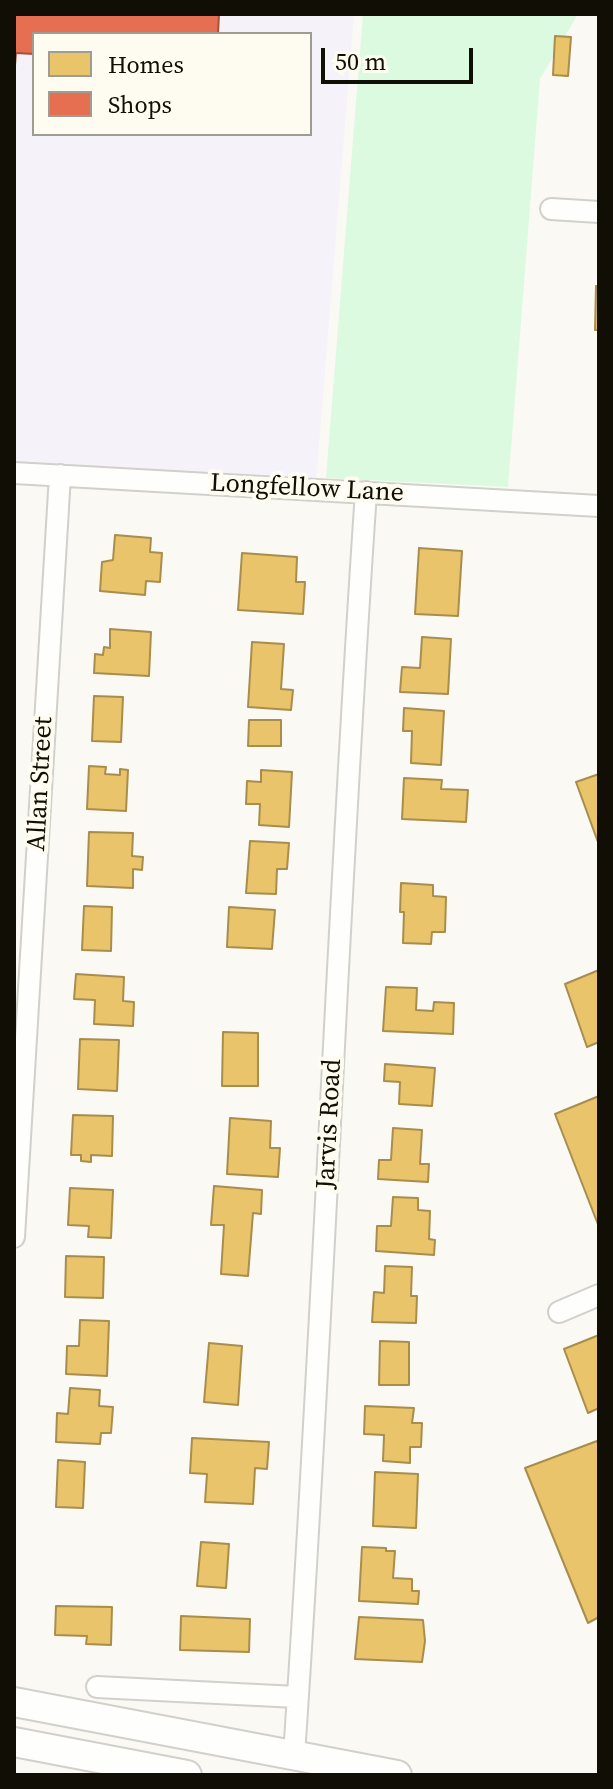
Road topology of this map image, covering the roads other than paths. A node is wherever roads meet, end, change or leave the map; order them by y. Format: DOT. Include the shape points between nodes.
graph roads {
  1 [pos="551,209"];
  2 [pos="599,212"];
  3 [pos="14,473"];
  4 [pos="60,475"];
  5 [pos="366,492"];
  6 [pos="599,506"];
  7 [pos="14,1237"];
  8 [pos="599,1295"];
  9 [pos="559,1312"];
  10 [pos="97,1687"];
  11 [pos="297,1697"];
  12 [pos="14,1702"];
  13 [pos="14,1742"];
  14 [pos="294,1755"];
  15 [pos="187,1775"];
  16 [pos="397,1775"];
  1 -- 2 [label="street"];
  3 -- 4 [label="street, Longfellow Lane"];
  4 -- 5 [label="street, Longfellow Lane"];
  4 -- 7 [label="street, Allan Street"];
  5 -- 6 [label="street, Longfellow Lane"];
  5 -- 11 [label="street, Jarvis Road"];
  8 -- 9 [label="street"];
  10 -- 11 [label="street"];
  11 -- 14 [label="street, Jarvis Road"];
  12 -- 14 [label="street"];
  13 -- 15 [label="street"];
  14 -- 16 [label="street"];
}
